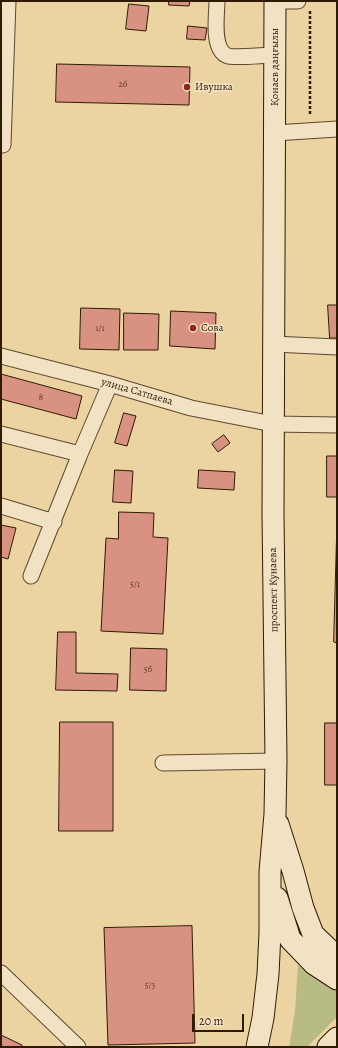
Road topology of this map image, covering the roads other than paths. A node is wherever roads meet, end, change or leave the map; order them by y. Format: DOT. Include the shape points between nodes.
graph roads {
  1 [pos="8,1"];
  2 [pos="217,1"];
  3 [pos="275,1"];
  4 [pos="304,5"];
  5 [pos="274,55"];
  6 [pos="337,129"];
  7 [pos="275,133"];
  8 [pos="2,145"];
  9 [pos="275,164"];
  10 [pos="273,344"];
  11 [pos="337,347"];
  12 [pos="1,356"];
  13 [pos="110,384"];
  14 [pos="273,424"];
  15 [pos="337,425"];
  16 [pos="1,434"];
  17 [pos="80,454"];
  18 [pos="1,506"];
  19 [pos="54,522"];
  20 [pos="31,576"];
  21 [pos="276,761"];
  22 [pos="163,763"];
  23 [pos="274,814"];
  24 [pos="270,872"];
  25 [pos="337,958"];
  26 [pos="1,973"];
  27 [pos="337,979"];
  28 [pos="337,1038"];
  29 [pos="78,1047"];
  30 [pos="257,1047"];
  31 [pos="328,1047"];
  1 -- 8 [label="street"];
  2 -- 5 [label="street" via="216,39 221,52 228,56"];
  3 -- 4 [label="street"];
  3 -- 5 [label="main road, Қонаев даңғылы"];
  5 -- 7 [label="main road, Қонаев даңғылы"];
  6 -- 7 [label="street"];
  7 -- 9 [label="main road, Қонаев даңғылы"];
  9 -- 10 [label="main road, проспект Кунаева"];
  10 -- 11 [label="street"];
  10 -- 14 [label="main road, проспект Кунаева"];
  12 -- 13 [label="street, улица Сатпаева"];
  13 -- 14 [label="street, улица Сатпаева" via="191,408"];
  13 -- 17 [label="street"];
  14 -- 15 [label="street, улица Сатпаева"];
  14 -- 21 [label="main road, проспект Кунаева"];
  16 -- 17 [label="street"];
  17 -- 19 [label="street"];
  18 -- 19 [label="street"];
  19 -- 20 [label="street"];
  21 -- 22 [label="street"];
  21 -- 23 [label="main road, проспект Кунаева"];
  23 -- 24 [label="main road, проспект Кунаева"];
  23 -- 25 [label="main road" via="313,934"];
  24 -- 27 [label="main road" via="290,939 314,964"];
  24 -- 30 [label="main road, проспект Кунаева" via="268,974"];
  26 -- 29 [label="street"];
  28 -- 31 [label="main road"];
}
